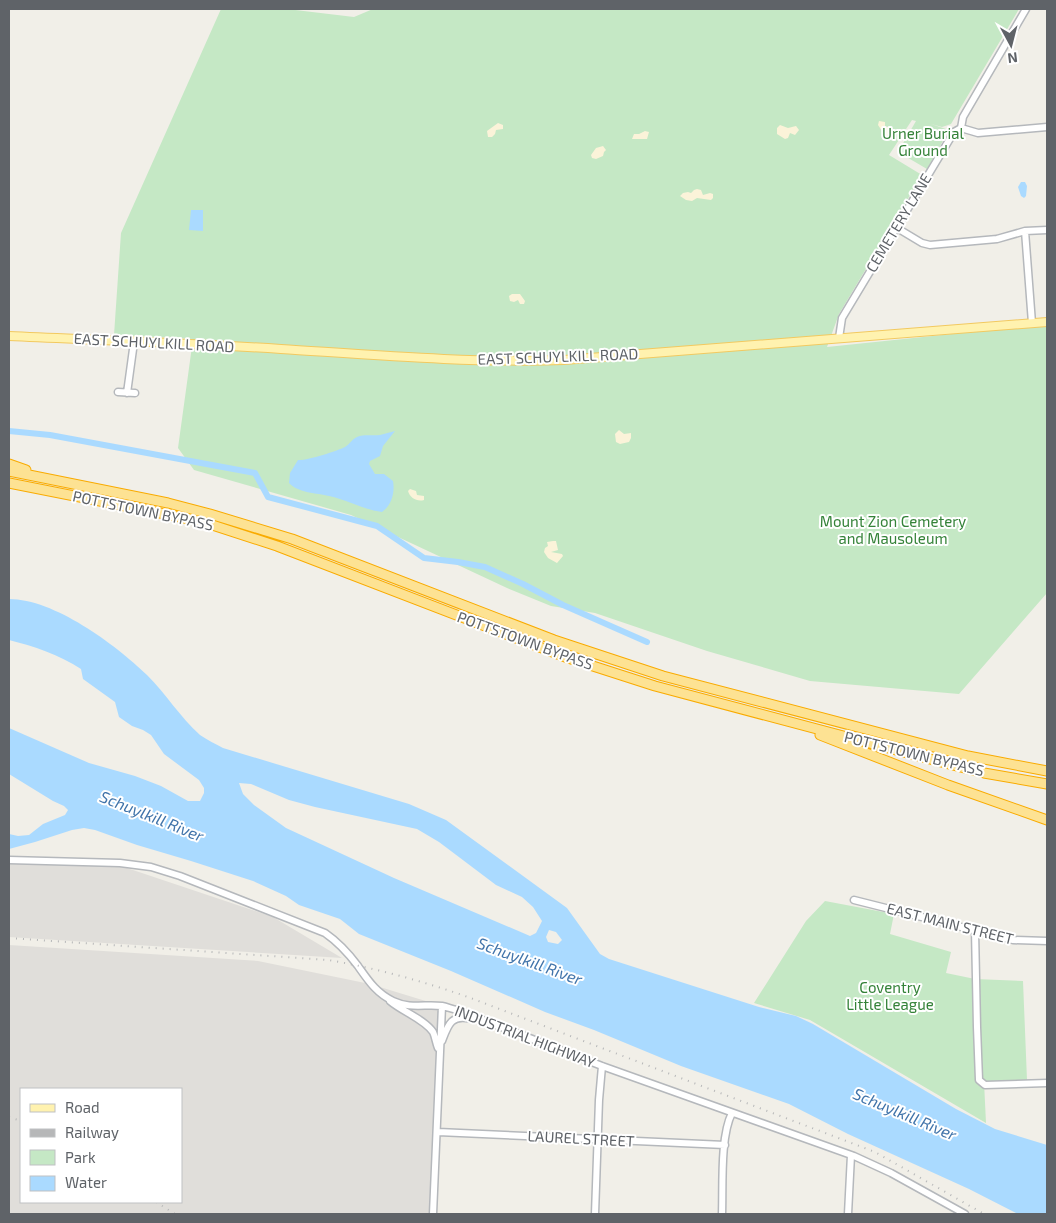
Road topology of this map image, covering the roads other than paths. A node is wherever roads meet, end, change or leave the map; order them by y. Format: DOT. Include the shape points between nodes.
graph roads {
  1 [pos="1026,9"];
  2 [pos="1047,127"];
  3 [pos="961,128"];
  4 [pos="897,228"];
  5 [pos="1047,230"];
  6 [pos="1025,231"];
  7 [pos="1047,322"];
  8 [pos="1032,323"];
  9 [pos="9,336"];
  10 [pos="839,338"];
  11 [pos="134,342"];
  12 [pos="118,392"];
  13 [pos="127,393"];
  14 [pos="135,393"];
  15 [pos="9,464"];
  16 [pos="9,471"];
  17 [pos="55,479"];
  18 [pos="9,483"];
  19 [pos="9,488"];
  20 [pos="106,502"];
  21 [pos="797,724"];
  22 [pos="1047,771"];
  23 [pos="1047,784"];
  24 [pos="1047,820"];
  25 [pos="9,860"];
  26 [pos="854,900"];
  27 [pos="975,930"];
  28 [pos="1047,941"];
  29 [pos="375,989"];
  30 [pos="442,1006"];
  31 [pos="485,1022"];
  32 [pos="439,1052"];
  33 [pos="602,1066"];
  34 [pos="1047,1083"];
  35 [pos="732,1113"];
  36 [pos="438,1132"];
  37 [pos="598,1140"];
  38 [pos="725,1144"];
  39 [pos="851,1155"];
  40 [pos="433,1214"];
  41 [pos="595,1214"];
  42 [pos="722,1214"];
  43 [pos="848,1214"];
  44 [pos="964,1214"];
  1 -- 3 [label="street, CEMETERY LANE" via="963,117"];
  2 -- 3 [label="street" via="978,133"];
  3 -- 4 [label="street, CEMETERY LANE" via="954,132"];
  4 -- 6 [label="street" via="922,243 930,244 997,239"];
  4 -- 10 [label="street, CEMETERY LANE" via="842,318"];
  5 -- 6 [label="street"];
  6 -- 8 [label="street"];
  7 -- 8 [label="main road, EAST SCHUYLKILL ROAD"];
  8 -- 10 [label="main road, EAST SCHUYLKILL ROAD"];
  9 -- 11 [label="main road, EAST SCHUYLKILL ROAD"];
  10 -- 11 [label="main road, EAST SCHUYLKILL ROAD" via="525,362"];
  11 -- 13 [label="street"];
  12 -- 13 [label="street"];
  13 -- 14 [label="street"];
  15 -- 17 [label="highway"];
  16 -- 17 [label="highway, POTTSTOWN BYPASS"];
  17 -- 22 [label="highway, POTTSTOWN BYPASS" via="168,503 254,527 333,554 554,640 663,676 959,754"];
  18 -- 20 [label="highway, POTTSTOWN BYPASS"];
  19 -- 20 [label="highway"];
  20 -- 21 [label="highway, POTTSTOWN BYPASS" via="200,521 277,546 568,658 655,686"];
  21 -- 23 [label="highway, POTTSTOWN BYPASS" via="984,773"];
  21 -- 24 [label="highway" via="930,778"];
  25 -- 29 [label="street, INDUSTRIAL HIGHWAY" via="120,862 180,876 325,933 337,942"];
  26 -- 27 [label="street, EAST MAIN STREET"];
  27 -- 28 [label="street, EAST MAIN STREET" via="1013,940"];
  27 -- 34 [label="street" via="979,1080 985,1085"];
  29 -- 30 [label="street, INDUSTRIAL HIGHWAY" via="406,1005"];
  29 -- 32 [label="street" via="421,1021 433,1033"];
  30 -- 31 [label="street, INDUSTRIAL HIGHWAY"];
  30 -- 32 [label="street"];
  31 -- 32 [label="street" via="464,1017 454,1019 448,1024"];
  31 -- 33 [label="street, INDUSTRIAL HIGHWAY"];
  32 -- 36 [label="street"];
  33 -- 35 [label="street, INDUSTRIAL HIGHWAY"];
  33 -- 37 [label="street"];
  35 -- 38 [label="street"];
  35 -- 39 [label="street, INDUSTRIAL HIGHWAY"];
  36 -- 37 [label="street, LAUREL STREET"];
  36 -- 40 [label="street"];
  37 -- 38 [label="street, LAUREL STREET"];
  37 -- 41 [label="street"];
  38 -- 42 [label="street"];
  39 -- 43 [label="street"];
  39 -- 44 [label="street, INDUSTRIAL HIGHWAY" via="891,1173"];
}
